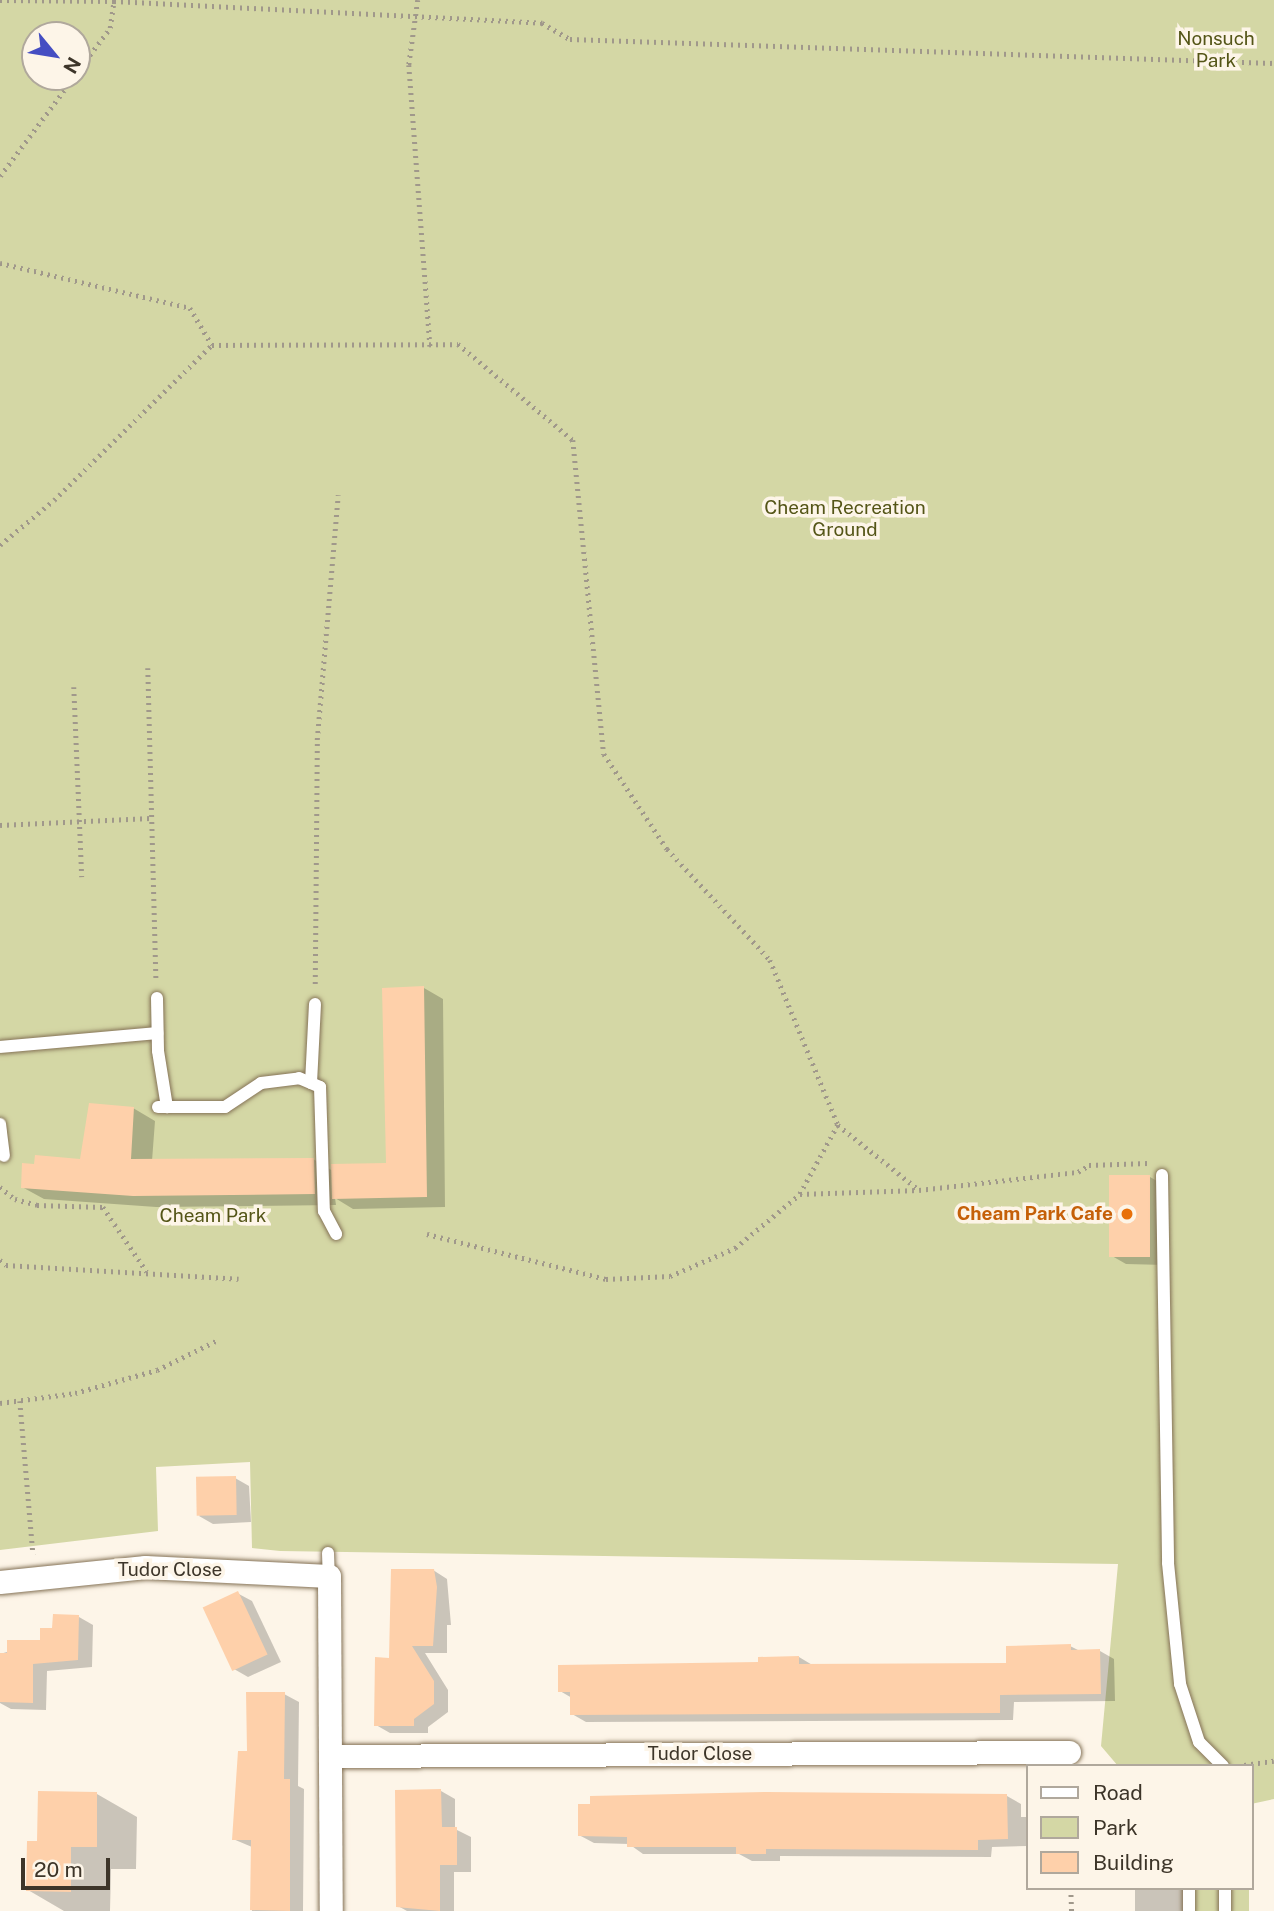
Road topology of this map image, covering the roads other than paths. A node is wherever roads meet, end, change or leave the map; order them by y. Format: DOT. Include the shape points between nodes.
graph roads {
  1 [pos="157,998"];
  2 [pos="315,1004"];
  3 [pos="157,1034"];
  4 [pos="0,1047"];
  5 [pos="311,1083"];
  6 [pos="0,1125"];
  7 [pos="4,1156"];
  8 [pos="1163,1175"];
  9 [pos="336,1234"];
  10 [pos="328,1553"];
  11 [pos="328,1576"];
  12 [pos="0,1582"];
  13 [pos="1069,1752"];
  14 [pos="330,1756"];
  15 [pos="1221,1764"];
  16 [pos="1189,1890"];
  17 [pos="1225,1890"];
  18 [pos="331,1911"];
  19 [pos="1189,1911"];
  20 [pos="1225,1911"];
  1 -- 3 [label="lane"];
  2 -- 5 [label="lane"];
  3 -- 4 [label="lane"];
  3 -- 5 [label="lane" via="163,1107 225,1107 261,1083 299,1078"];
  5 -- 9 [label="lane" via="320,1087 324,1211"];
  6 -- 7 [label="lane"];
  8 -- 15 [label="lane" via="1168,1563 1180,1684 1199,1742"];
  10 -- 11 [label="lane"];
  11 -- 12 [label="street, Tudor Close" via="186,1567 35,1575"];
  11 -- 14 [label="street"];
  13 -- 14 [label="street, Tudor Close"];
  14 -- 18 [label="street"];
  16 -- 19 [label="lane"];
  17 -- 20 [label="lane"];
}
